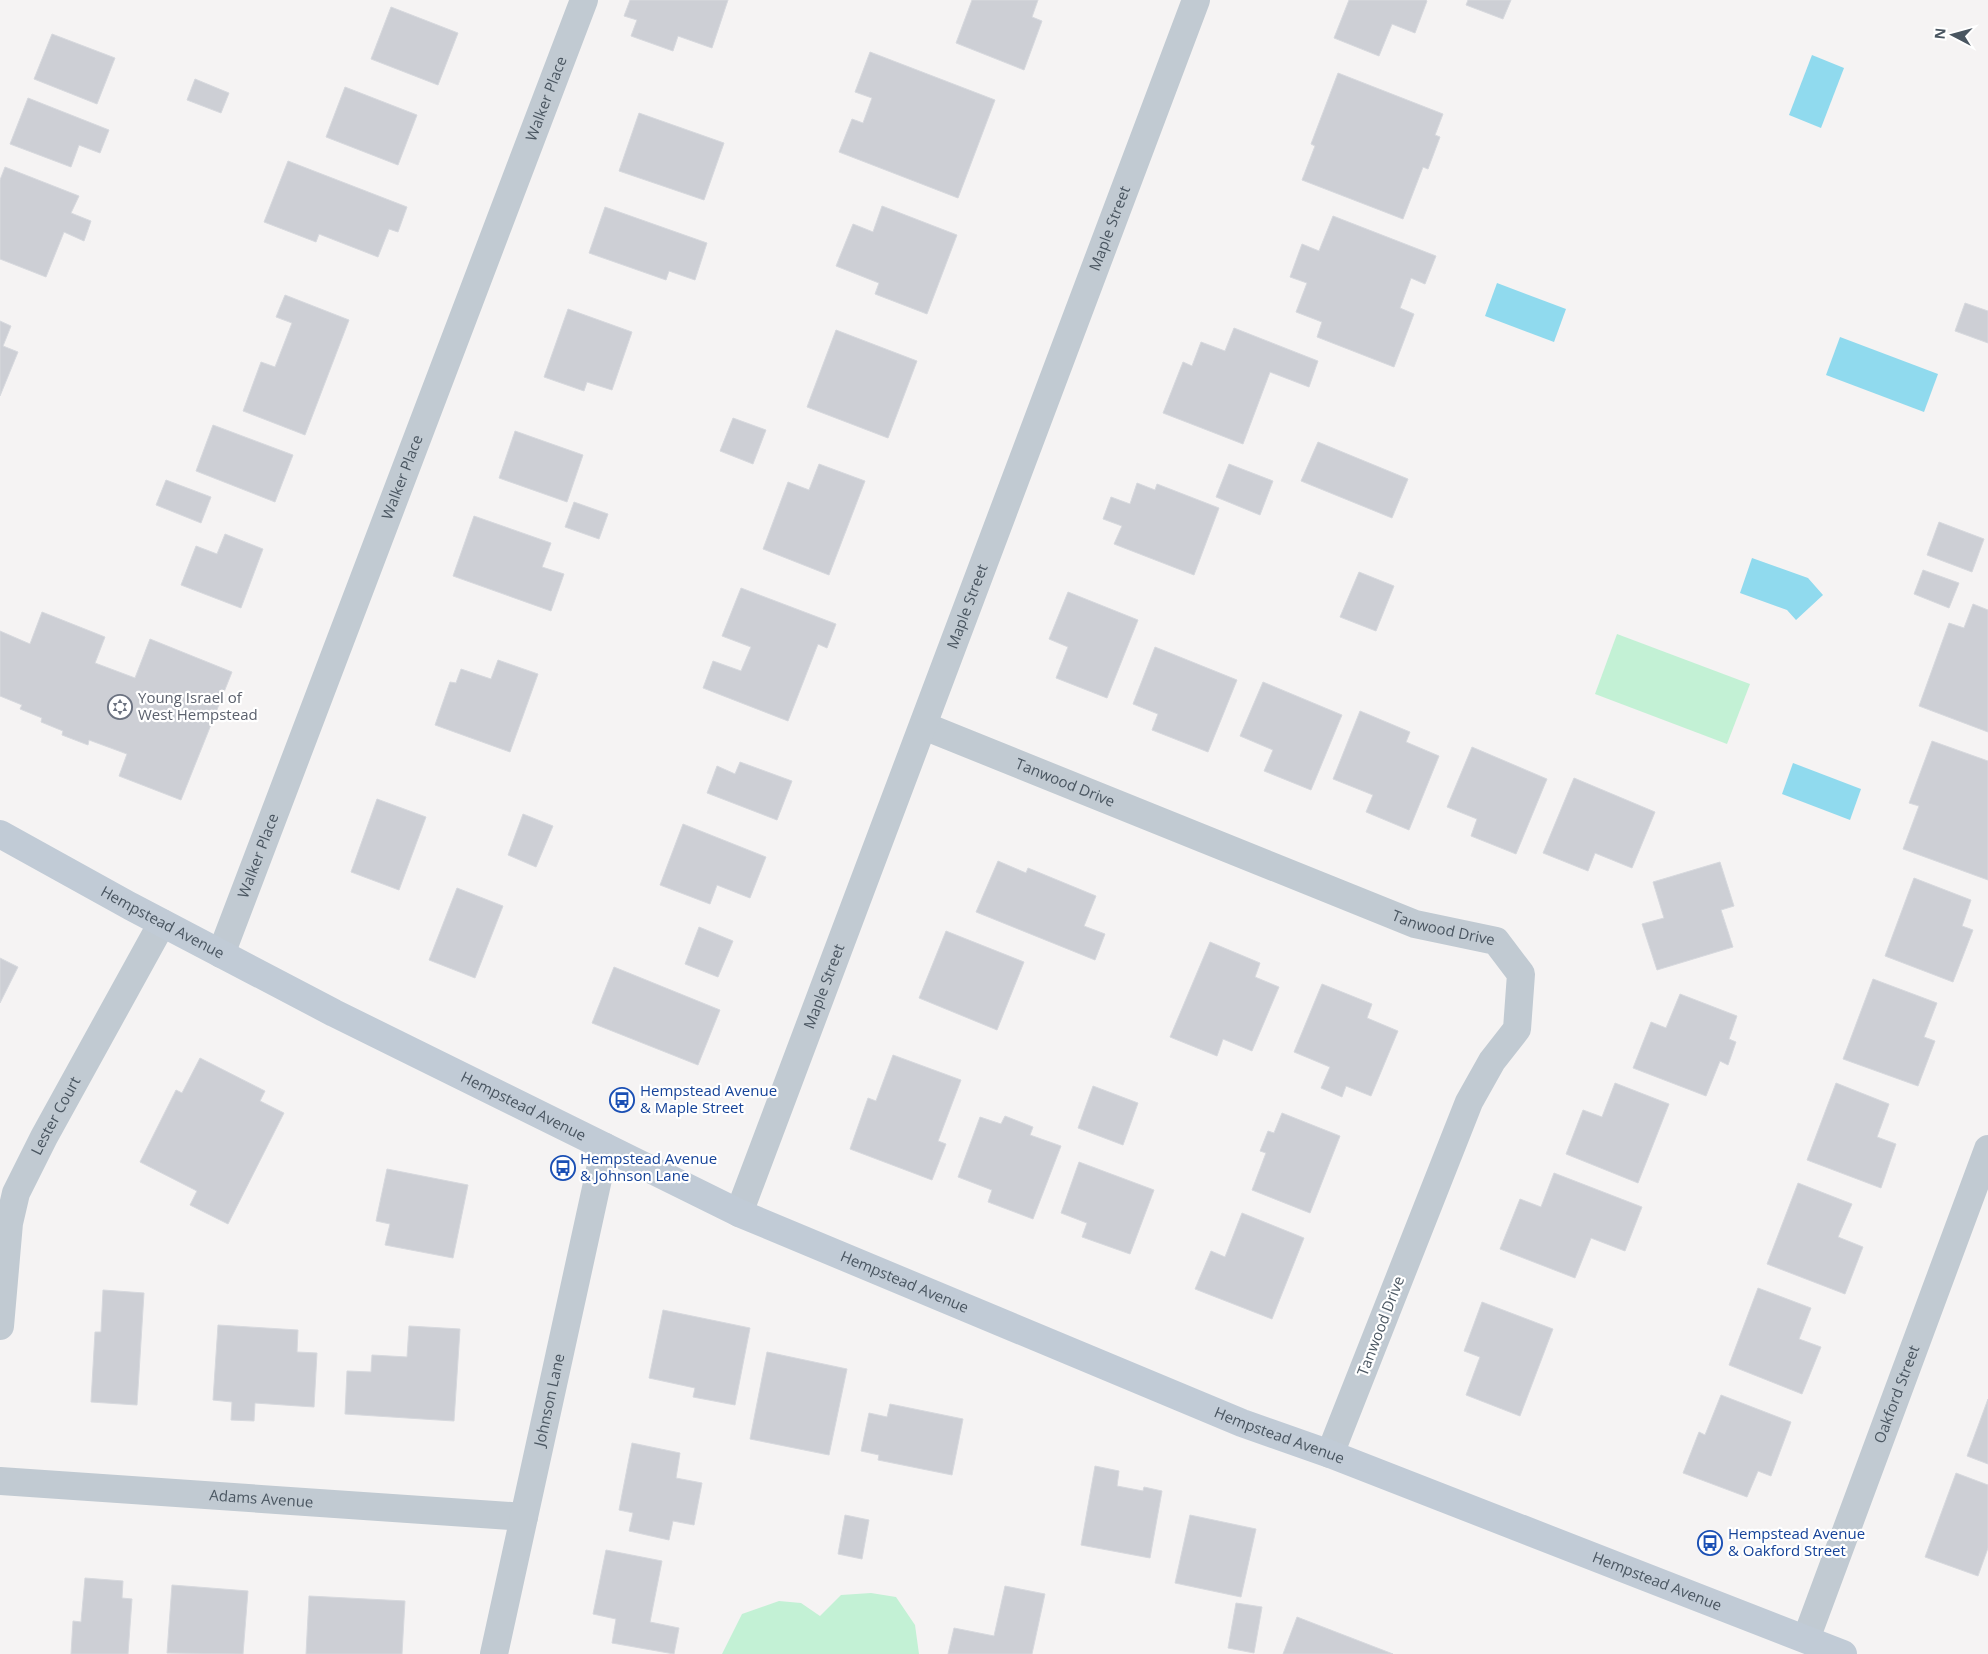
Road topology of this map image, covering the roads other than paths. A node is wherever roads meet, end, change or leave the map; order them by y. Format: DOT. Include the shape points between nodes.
graph roads {
  1 [pos="584,0"];
  2 [pos="1196,0"];
  3 [pos="924,726"];
  4 [pos="0,834"];
  5 [pos="162,923"];
  6 [pos="221,954"];
  7 [pos="605,1147"];
  8 [pos="1988,1149"];
  9 [pos="739,1213"];
  10 [pos="0,1326"];
  11 [pos="1330,1454"];
  12 [pos="0,1480"];
  13 [pos="524,1517"];
  14 [pos="1806,1639"];
  15 [pos="494,1654"];
  16 [pos="1843,1654"];
  1 -- 6 [label="street, Walker Place"];
  2 -- 3 [label="street, Maple Street"];
  3 -- 9 [label="street, Maple Street"];
  3 -- 11 [label="street, Tanwood Drive" via="1415,924 1496,940 1521,974 1517,1029 1492,1061 1469,1102"];
  4 -- 5 [label="main road, Hempstead Avenue"];
  5 -- 6 [label="main road, Hempstead Avenue"];
  5 -- 10 [label="street, Lester Court" via="16,1193 9,1223"];
  6 -- 7 [label="main road, Hempstead Avenue"];
  7 -- 9 [label="main road, Hempstead Avenue"];
  7 -- 13 [label="street, Johnson Lane"];
  8 -- 14 [label="street, Oakford Street"];
  9 -- 11 [label="main road, Hempstead Avenue" via="1242,1423"];
  11 -- 14 [label="main road, Hempstead Avenue"];
  12 -- 13 [label="street, Adams Avenue"];
  13 -- 15 [label="street, Johnson Lane"];
  14 -- 16 [label="main road, Hempstead Avenue"];
}
